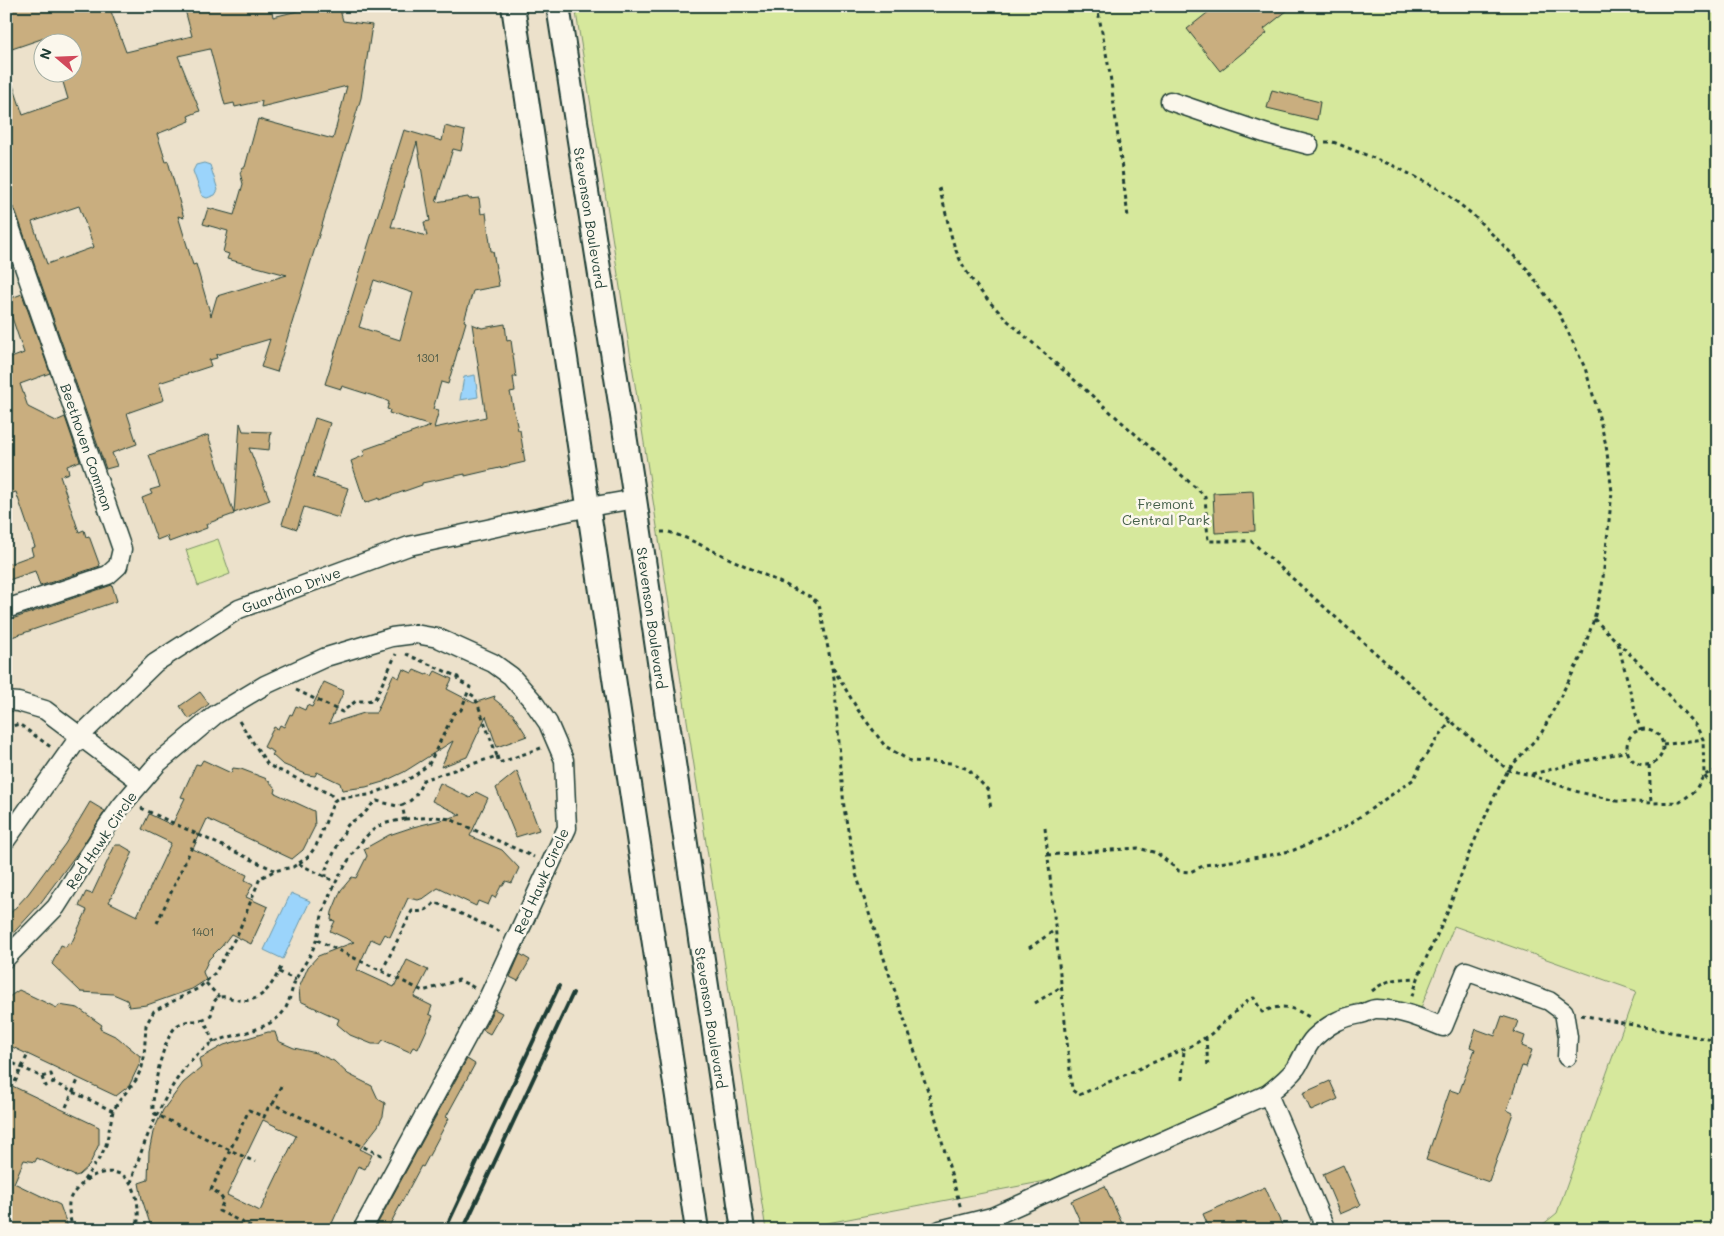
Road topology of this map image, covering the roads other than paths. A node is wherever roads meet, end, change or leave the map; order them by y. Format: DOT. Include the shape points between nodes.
graph roads {
  1 [pos="512,6"];
  2 [pos="558,6"];
  3 [pos="1170,101"];
  4 [pos="1309,144"];
  5 [pos="6,215"];
  6 [pos="14,262"];
  7 [pos="635,499"];
  8 [pos="589,507"];
  9 [pos="6,609"];
  10 [pos="6,702"];
  11 [pos="80,736"];
  12 [pos="141,782"];
  13 [pos="6,840"];
  14 [pos="6,958"];
  15 [pos="1567,1057"];
  16 [pos="1268,1094"];
  17 [pos="362,1230"];
  18 [pos="697,1230"];
  19 [pos="743,1230"];
  20 [pos="940,1230"];
  21 [pos="1326,1230"];
  1 -- 8 [label="main road"];
  2 -- 7 [label="main road, Stevenson Boulevard"];
  3 -- 4 [label="street" via="1267,134"];
  5 -- 6 [label="street, Beethoven Common"];
  6 -- 9 [label="street, Beethoven Common" via="122,549 118,566 108,575"];
  7 -- 8 [label="street, Guardino Drive"];
  7 -- 19 [label="main road, Stevenson Boulevard"];
  8 -- 11 [label="street, Guardino Drive" via="409,546 239,609 155,663"];
  8 -- 18 [label="main road"];
  10 -- 11 [label="street" via="45,710"];
  11 -- 12 [label="street"];
  11 -- 13 [label="street, Guardino Drive"];
  12 -- 14 [label="street, Red Hawk Circle" via="106,828 56,907"];
  12 -- 17 [label="street, Red Hawk Circle" via="173,749 216,714 265,685 326,657 394,646 415,634 438,638 492,663 511,676 548,723 564,760 566,828 489,996"];
  15 -- 16 [label="street" via="1564,1012 1549,1001 1466,971 1443,1027 1406,1014 1374,1009 1348,1016 1313,1039 1296,1067"];
  16 -- 20 [label="street" via="992,1217"];
  16 -- 21 [label="street"];
}
